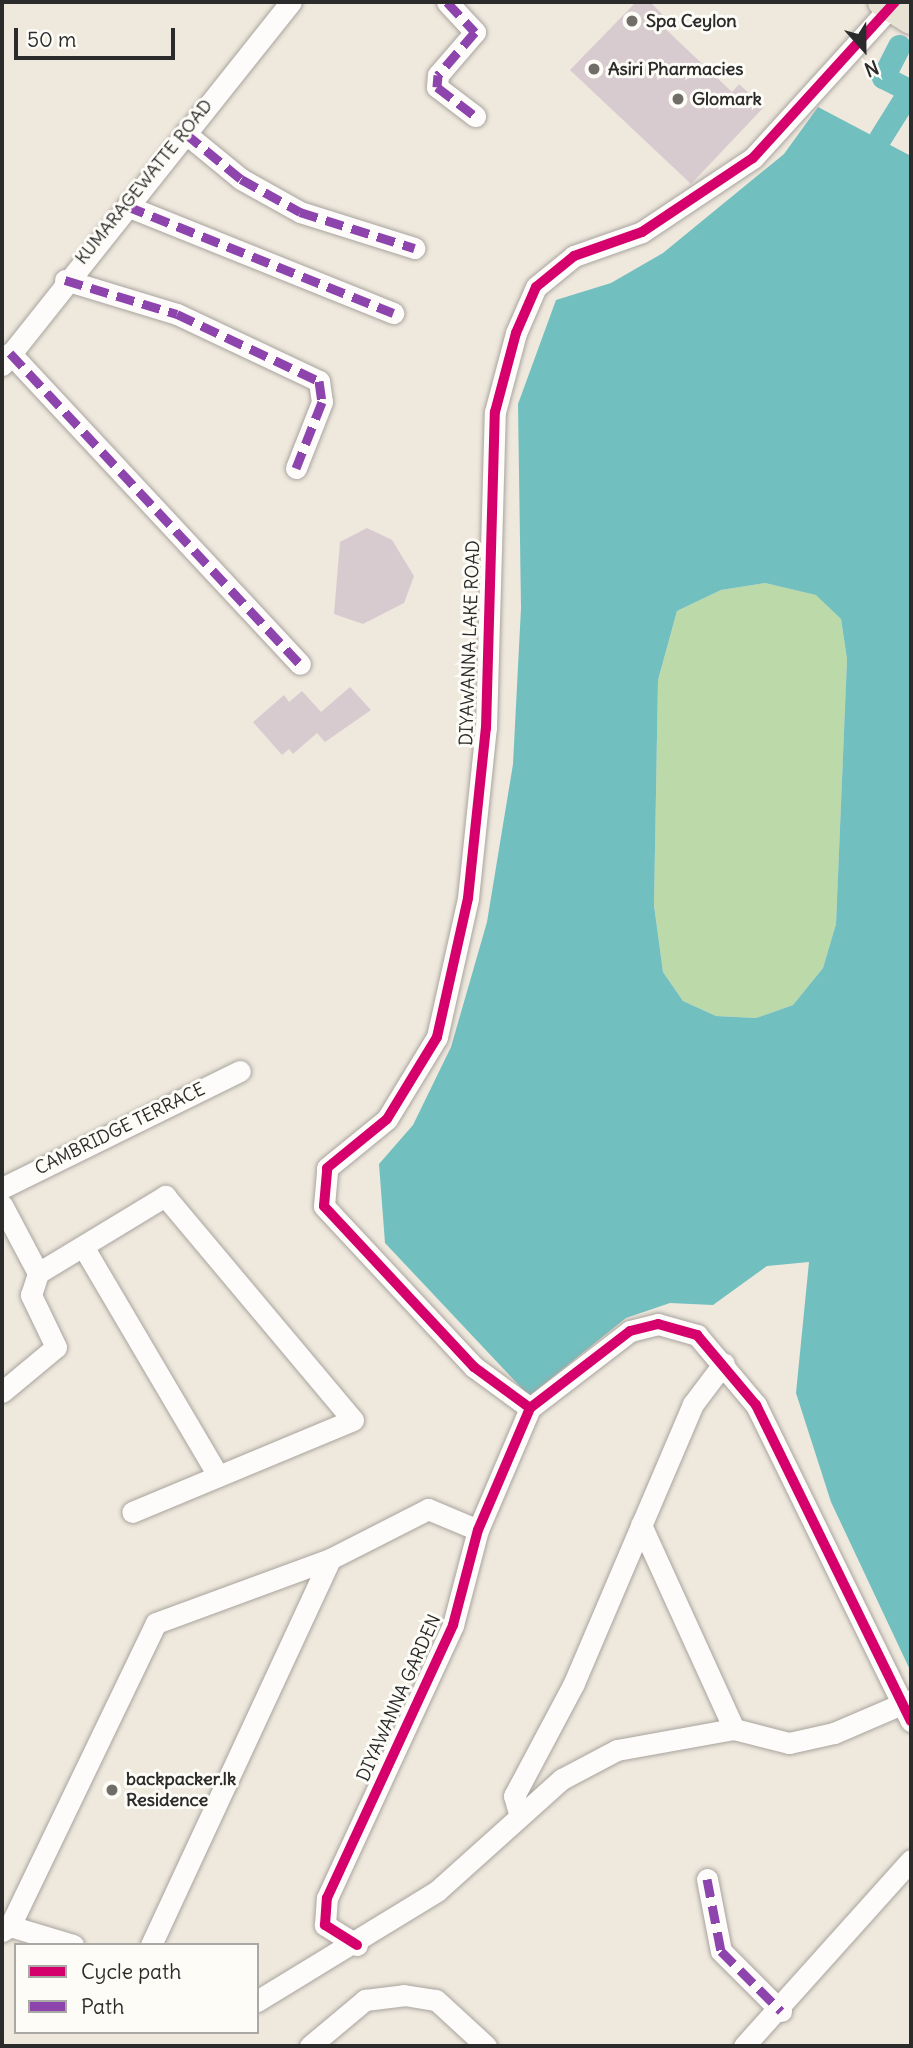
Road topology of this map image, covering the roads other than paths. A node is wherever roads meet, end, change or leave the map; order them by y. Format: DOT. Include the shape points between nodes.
graph roads {
  1 [pos="290,2"];
  2 [pos="447,2"];
  3 [pos="895,8"];
  4 [pos="475,116"];
  5 [pos="185,133"];
  6 [pos="127,206"];
  7 [pos="414,248"];
  8 [pos="65,280"];
  9 [pos="393,313"];
  10 [pos="6,359"];
  11 [pos="296,468"];
  12 [pos="300,664"];
  13 [pos="240,1071"];
  14 [pos="2,1188"];
  15 [pos="2,1205"];
  16 [pos="84,1248"];
  17 [pos="37,1273"];
  18 [pos="724,1363"];
  19 [pos="2,1392"];
  20 [pos="530,1408"];
  21 [pos="217,1474"];
  22 [pos="132,1512"];
  23 [pos="640,1525"];
  24 [pos="478,1530"];
  25 [pos="330,1559"];
  26 [pos="909,1708"];
  27 [pos="734,1729"];
  28 [pos="519,1813"];
  29 [pos="911,1860"];
  30 [pos="707,1879"];
  31 [pos="6,1928"];
  32 [pos="65,1943"];
  33 [pos="152,1943"];
  34 [pos="357,1945"];
  35 [pos="259,2000"];
  36 [pos="781,2011"];
  37 [pos="310,2046"];
  38 [pos="486,2046"];
  39 [pos="744,2046"];
  1 -- 5 [label="street, KUMARAGEWATTE ROAD"];
  2 -- 4 [label="street" via="475,32 438,75 437,87"];
  3 -- 20 [label="street, DIYAWANNA LAKE ROAD" via="753,158 642,232 574,257 536,287 516,333 495,412 486,728 468,898 437,1037 387,1119 327,1168 324,1206 474,1367"];
  5 -- 6 [label="street, KUMARAGEWATTE ROAD"];
  5 -- 7 [label="street" via="241,180 300,212"];
  6 -- 8 [label="street, KUMARAGEWATTE ROAD"];
  6 -- 9 [label="street"];
  8 -- 10 [label="street, KUMARAGEWATTE ROAD"];
  8 -- 11 [label="street" via="177,314 319,381 322,402"];
  10 -- 12 [label="street"];
  13 -- 14 [label="street, CAMBRIDGE TERRACE"];
  15 -- 17 [label="street"];
  16 -- 17 [label="street"];
  16 -- 21 [label="street"];
  16 -- 21 [label="street" via="165,1196 353,1420"];
  17 -- 19 [label="street" via="31,1295 57,1347"];
  18 -- 20 [label="street" via="697,1335 658,1324 639,1328"];
  18 -- 23 [label="street" via="693,1404"];
  18 -- 26 [label="street" via="756,1405"];
  20 -- 24 [label="street, DIYAWANNA GARDEN"];
  21 -- 22 [label="street"];
  23 -- 27 [label="street"];
  23 -- 28 [label="street" via="574,1683 514,1796"];
  24 -- 25 [label="street" via="428,1509"];
  24 -- 34 [label="street, DIYAWANNA GARDEN" via="453,1625 327,1898 325,1925"];
  25 -- 31 [label="street" via="156,1623"];
  25 -- 33 [label="street"];
  26 -- 27 [label="street" via="789,1743"];
  27 -- 28 [label="street" via="617,1750 562,1779"];
  28 -- 34 [label="street" via="437,1891"];
  29 -- 36 [label="street"];
  30 -- 36 [label="street" via="722,1951"];
  31 -- 32 [label="street"];
  34 -- 35 [label="street"];
  36 -- 39 [label="street"];
  37 -- 38 [label="street" via="365,2000 404,1995 436,2000"];
}
